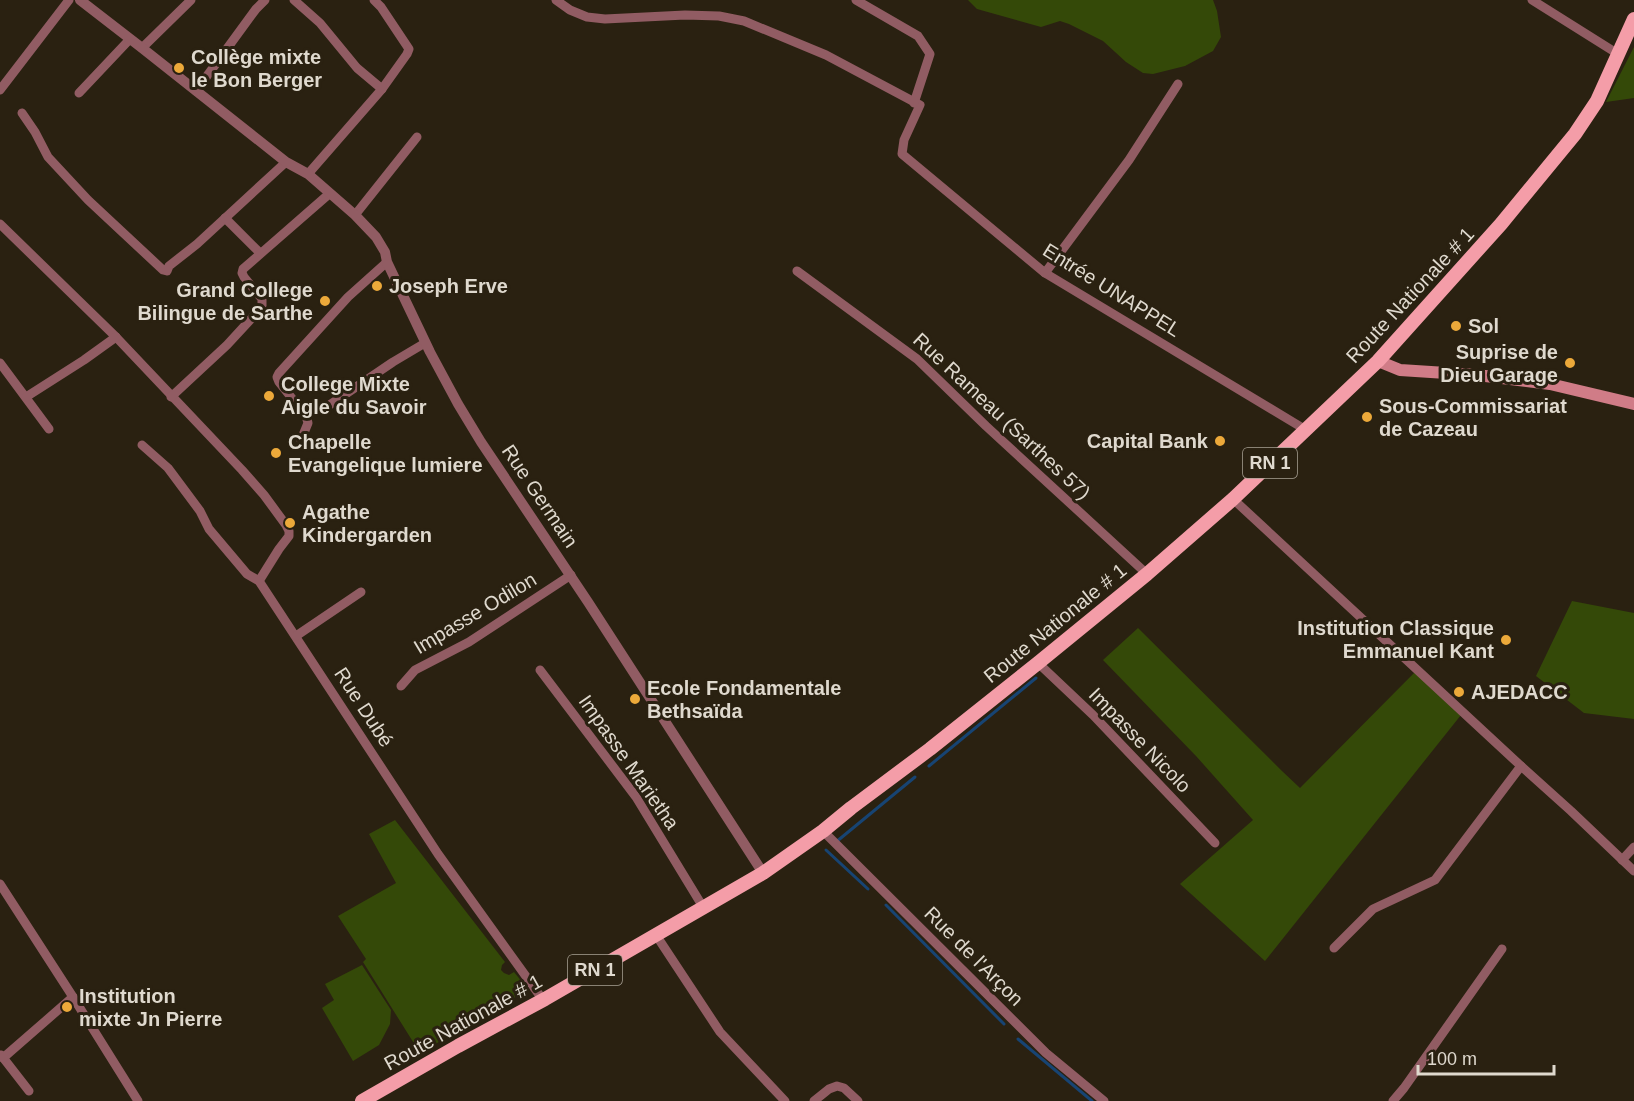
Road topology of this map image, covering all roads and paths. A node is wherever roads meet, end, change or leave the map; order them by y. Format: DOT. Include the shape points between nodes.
graph roads {
  1 [pos="78,0"];
  2 [pos="191,0"];
  3 [pos="265,0"];
  4 [pos="294,0"];
  5 [pos="374,0"];
  6 [pos="556,0"];
  7 [pos="856,0"];
  8 [pos="1532,0"];
  9 [pos="1634,19"];
  10 [pos="130,39"];
  11 [pos="142,48"];
  12 [pos="1618,54"];
  13 [pos="1178,84"];
  14 [pos="382,89"];
  15 [pos="0,90"];
  16 [pos="196,91"];
  17 [pos="79,93"];
  18 [pos="917,104"];
  19 [pos="22,113"];
  20 [pos="417,137"];
  21 [pos="286,162"];
  22 [pos="308,174"];
  23 [pos="329,194"];
  24 [pos="355,215"];
  25 [pos="225,218"];
  26 [pos="0,224"];
  27 [pos="260,253"];
  28 [pos="387,262"];
  29 [pos="797,271"];
  30 [pos="1045,273"];
  31 [pos="116,337"];
  32 [pos="425,343"];
  33 [pos="1378,361"];
  34 [pos="0,363"];
  35 [pos="171,397"];
  36 [pos="26,398"];
  37 [pos="1634,404"];
  38 [pos="328,406"];
  39 [pos="49,429"];
  40 [pos="1306,430"];
  41 [pos="301,440"];
  42 [pos="142,445"];
  43 [pos="1233,499"];
  44 [pos="1147,574"];
  45 [pos="571,575"];
  46 [pos="259,581"];
  47 [pos="361,592"];
  48 [pos="296,636"];
  49 [pos="1038,663"];
  50 [pos="540,670"];
  51 [pos="401,686"];
  52 [pos="1521,766"];
  53 [pos="824,831"];
  54 [pos="1215,843"];
  55 [pos="1634,847"];
  56 [pos="1622,860"];
  57 [pos="1634,871"];
  58 [pos="763,873"];
  59 [pos="0,884"];
  60 [pos="703,907"];
  61 [pos="656,935"];
  62 [pos="1334,948"];
  63 [pos="1502,949"];
  64 [pos="73,996"];
  65 [pos="543,1000"];
  66 [pos="2,1055"];
  67 [pos="29,1091"];
  68 [pos="381,1097"];
  69 [pos="138,1101"];
  70 [pos="362,1101"];
  71 [pos="785,1101"];
  72 [pos="814,1101"];
  73 [pos="858,1101"];
  74 [pos="1104,1101"];
  75 [pos="1393,1101"];
  1 -- 10 [label="street, Rue Germain"];
  1 -- 15 [label="street"];
  2 -- 11 [label="street"];
  3 -- 16 [label="street"];
  4 -- 14 [label="street" via="320,22 357,68"];
  5 -- 14 [label="street" via="409,49"];
  6 -- 18 [label="street" via="587,17 685,15 744,21 826,55"];
  7 -- 18 [label="street, Entrée UNAPPEL" via="918,36 930,54"];
  8 -- 12 [label="street"];
  9 -- 12 [label="main road, Route Nationale # 1 / RN 1"];
  10 -- 11 [label="street, Rue Germain"];
  10 -- 17 [label="street"];
  11 -- 16 [label="street, Rue Germain"];
  12 -- 33 [label="main road, Route Nationale # 1 / RN 1" via="1597,100 1575,134 1501,224"];
  13 -- 30 [label="street" via="1129,160"];
  14 -- 22 [label="street"];
  16 -- 21 [label="street, Rue Germain"];
  18 -- 30 [label="street, Entrée UNAPPEL" via="902,154"];
  19 -- 25 [label="street" via="48,157 163,270 167,271"];
  20 -- 24 [label="street"];
  21 -- 22 [label="street, Rue Germain"];
  21 -- 25 [label="street"];
  22 -- 23 [label="street, Rue Germain"];
  23 -- 24 [label="street, Rue Germain"];
  23 -- 27 [label="street"];
  24 -- 28 [label="street, Rue Germain" via="376,237"];
  25 -- 27 [label="street"];
  26 -- 31 [label="street"];
  27 -- 35 [label="street" via="242,273 262,299 262,307"];
  28 -- 32 [label="street, Rue Germain"];
  28 -- 41 [label="street" via="348,297 279,373 279,382 306,416 308,423"];
  29 -- 44 [label="street, Rue Rameau (Sarthes 57)" via="918,359"];
  30 -- 40 [label="street, Entrée UNAPPEL"];
  31 -- 35 [label="street"];
  31 -- 36 [label="street"];
  32 -- 38 [label="street"];
  32 -- 45 [label="street, Rue Germain" via="481,442"];
  33 -- 37 [label="main road" via="1400,370 1550,384"];
  33 -- 40 [label="main road, Route Nationale # 1 / RN 1"];
  34 -- 36 [label="street"];
  35 -- 46 [label="street" via="242,470 289,531"];
  36 -- 39 [label="street"];
  40 -- 43 [label="main road, Route Nationale # 1 / RN 1"];
  42 -- 46 [label="street, Rue Dubé" via="168,468 209,528 247,574"];
  43 -- 44 [label="main road, Route Nationale # 1 / RN 1"];
  43 -- 52 [label="street"];
  44 -- 49 [label="main road, Route Nationale # 1 / RN 1"];
  45 -- 51 [label="street, Impasse Odilon" via="469,642 415,670"];
  45 -- 58 [label="street, Rue Germain"];
  46 -- 48 [label="street, Rue Dubé"];
  47 -- 48 [label="street"];
  48 -- 65 [label="street, Rue Dubé" via="438,854"];
  49 -- 53 [label="main road, Route Nationale # 1 / RN 1"];
  49 -- 54 [label="street, Impasse Nicolo"];
  50 -- 60 [label="street, Impasse Marietha" via="636,797"];
  52 -- 56 [label="street"];
  52 -- 62 [label="street" via="1435,880 1373,909"];
  53 -- 58 [label="main road, Route Nationale # 1 / RN 1"];
  53 -- 74 [label="street, Rue de l'Arçon" via="1046,1053"];
  55 -- 56 [label="street"];
  56 -- 57 [label="street"];
  58 -- 60 [label="main road, Route Nationale # 1 / RN 1"];
  59 -- 64 [label="street"];
  60 -- 61 [label="main road, Route Nationale # 1 / RN 1"];
  61 -- 65 [label="main road, Route Nationale # 1 / RN 1"];
  61 -- 71 [label="street" via="720,1032"];
  63 -- 75 [label="street"];
  64 -- 66 [label="street"];
  64 -- 69 [label="street"];
  65 -- 68 [label="main road, Route Nationale # 1 / RN 1"];
  66 -- 67 [label="street"];
  68 -- 70 [label="main road, Route Nationale # 1 / RN 1"];
  72 -- 73 [label="street" via="837,1086"];
}
